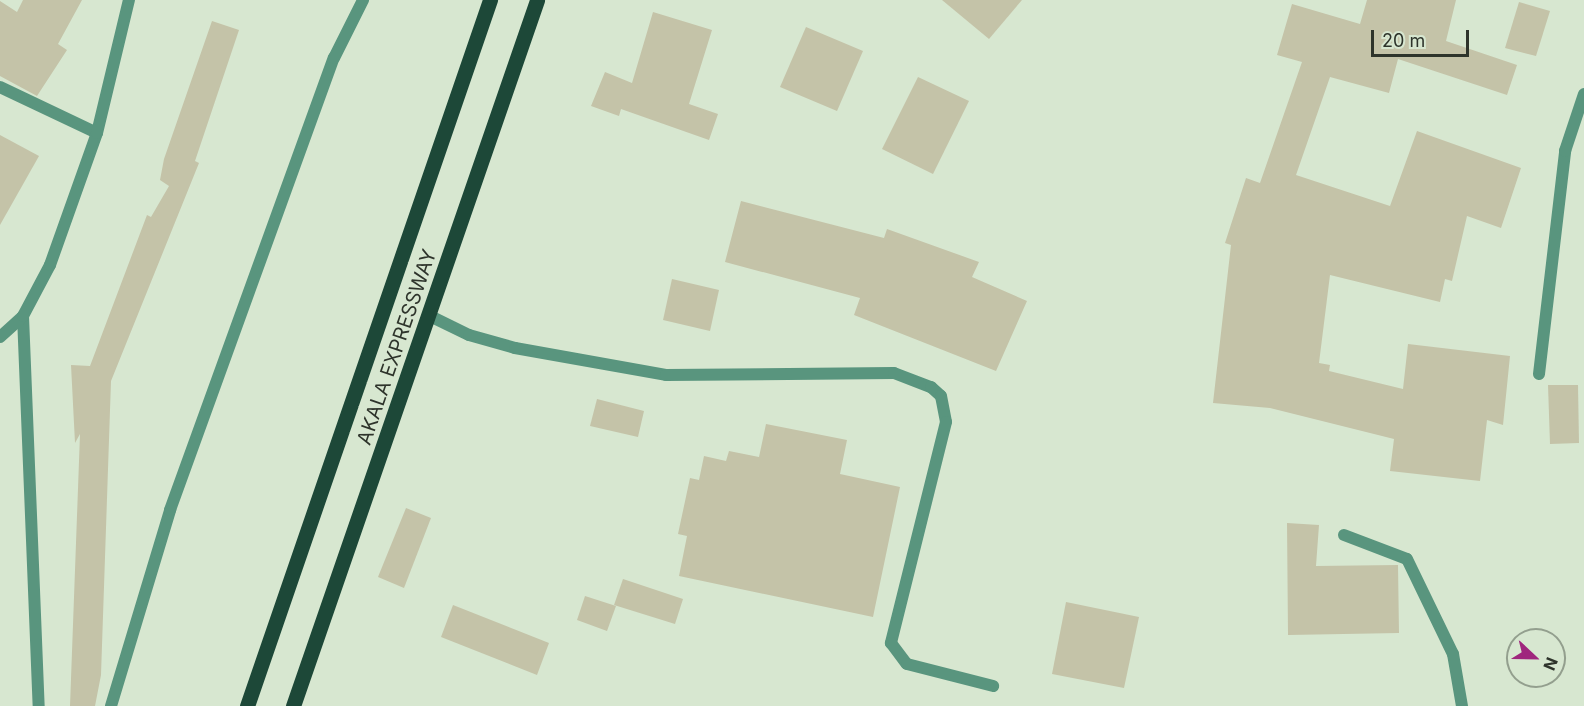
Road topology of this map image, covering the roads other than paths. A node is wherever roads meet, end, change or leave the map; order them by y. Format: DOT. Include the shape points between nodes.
graph roads {
  1 [pos="129,0"];
  2 [pos="363,0"];
  3 [pos="490,0"];
  4 [pos="537,0"];
  5 [pos="0,87"];
  6 [pos="1584,94"];
  7 [pos="97,133"];
  8 [pos="23,316"];
  9 [pos="430,316"];
  10 [pos="0,337"];
  11 [pos="1539,374"];
  12 [pos="1344,535"];
  13 [pos="993,686"];
  14 [pos="39,706"];
  15 [pos="111,706"];
  16 [pos="247,706"];
  17 [pos="293,706"];
  18 [pos="1461,706"];
  1 -- 7 [label="street"];
  2 -- 15 [label="street" via="334,58 171,510"];
  3 -- 16 [label="main road, AKALA EXPRESSWAY"];
  4 -- 9 [label="main road, AKALA EXPRESSWAY"];
  5 -- 7 [label="street"];
  6 -- 11 [label="street" via="1565,151"];
  7 -- 8 [label="street" via="50,265"];
  8 -- 10 [label="street"];
  8 -- 14 [label="street"];
  9 -- 13 [label="street" via="469,335 515,348 666,375 894,373 931,387 941,396 946,422 891,643 907,664"];
  9 -- 17 [label="main road, AKALA EXPRESSWAY"];
  12 -- 18 [label="street" via="1407,559 1453,654"];
}
